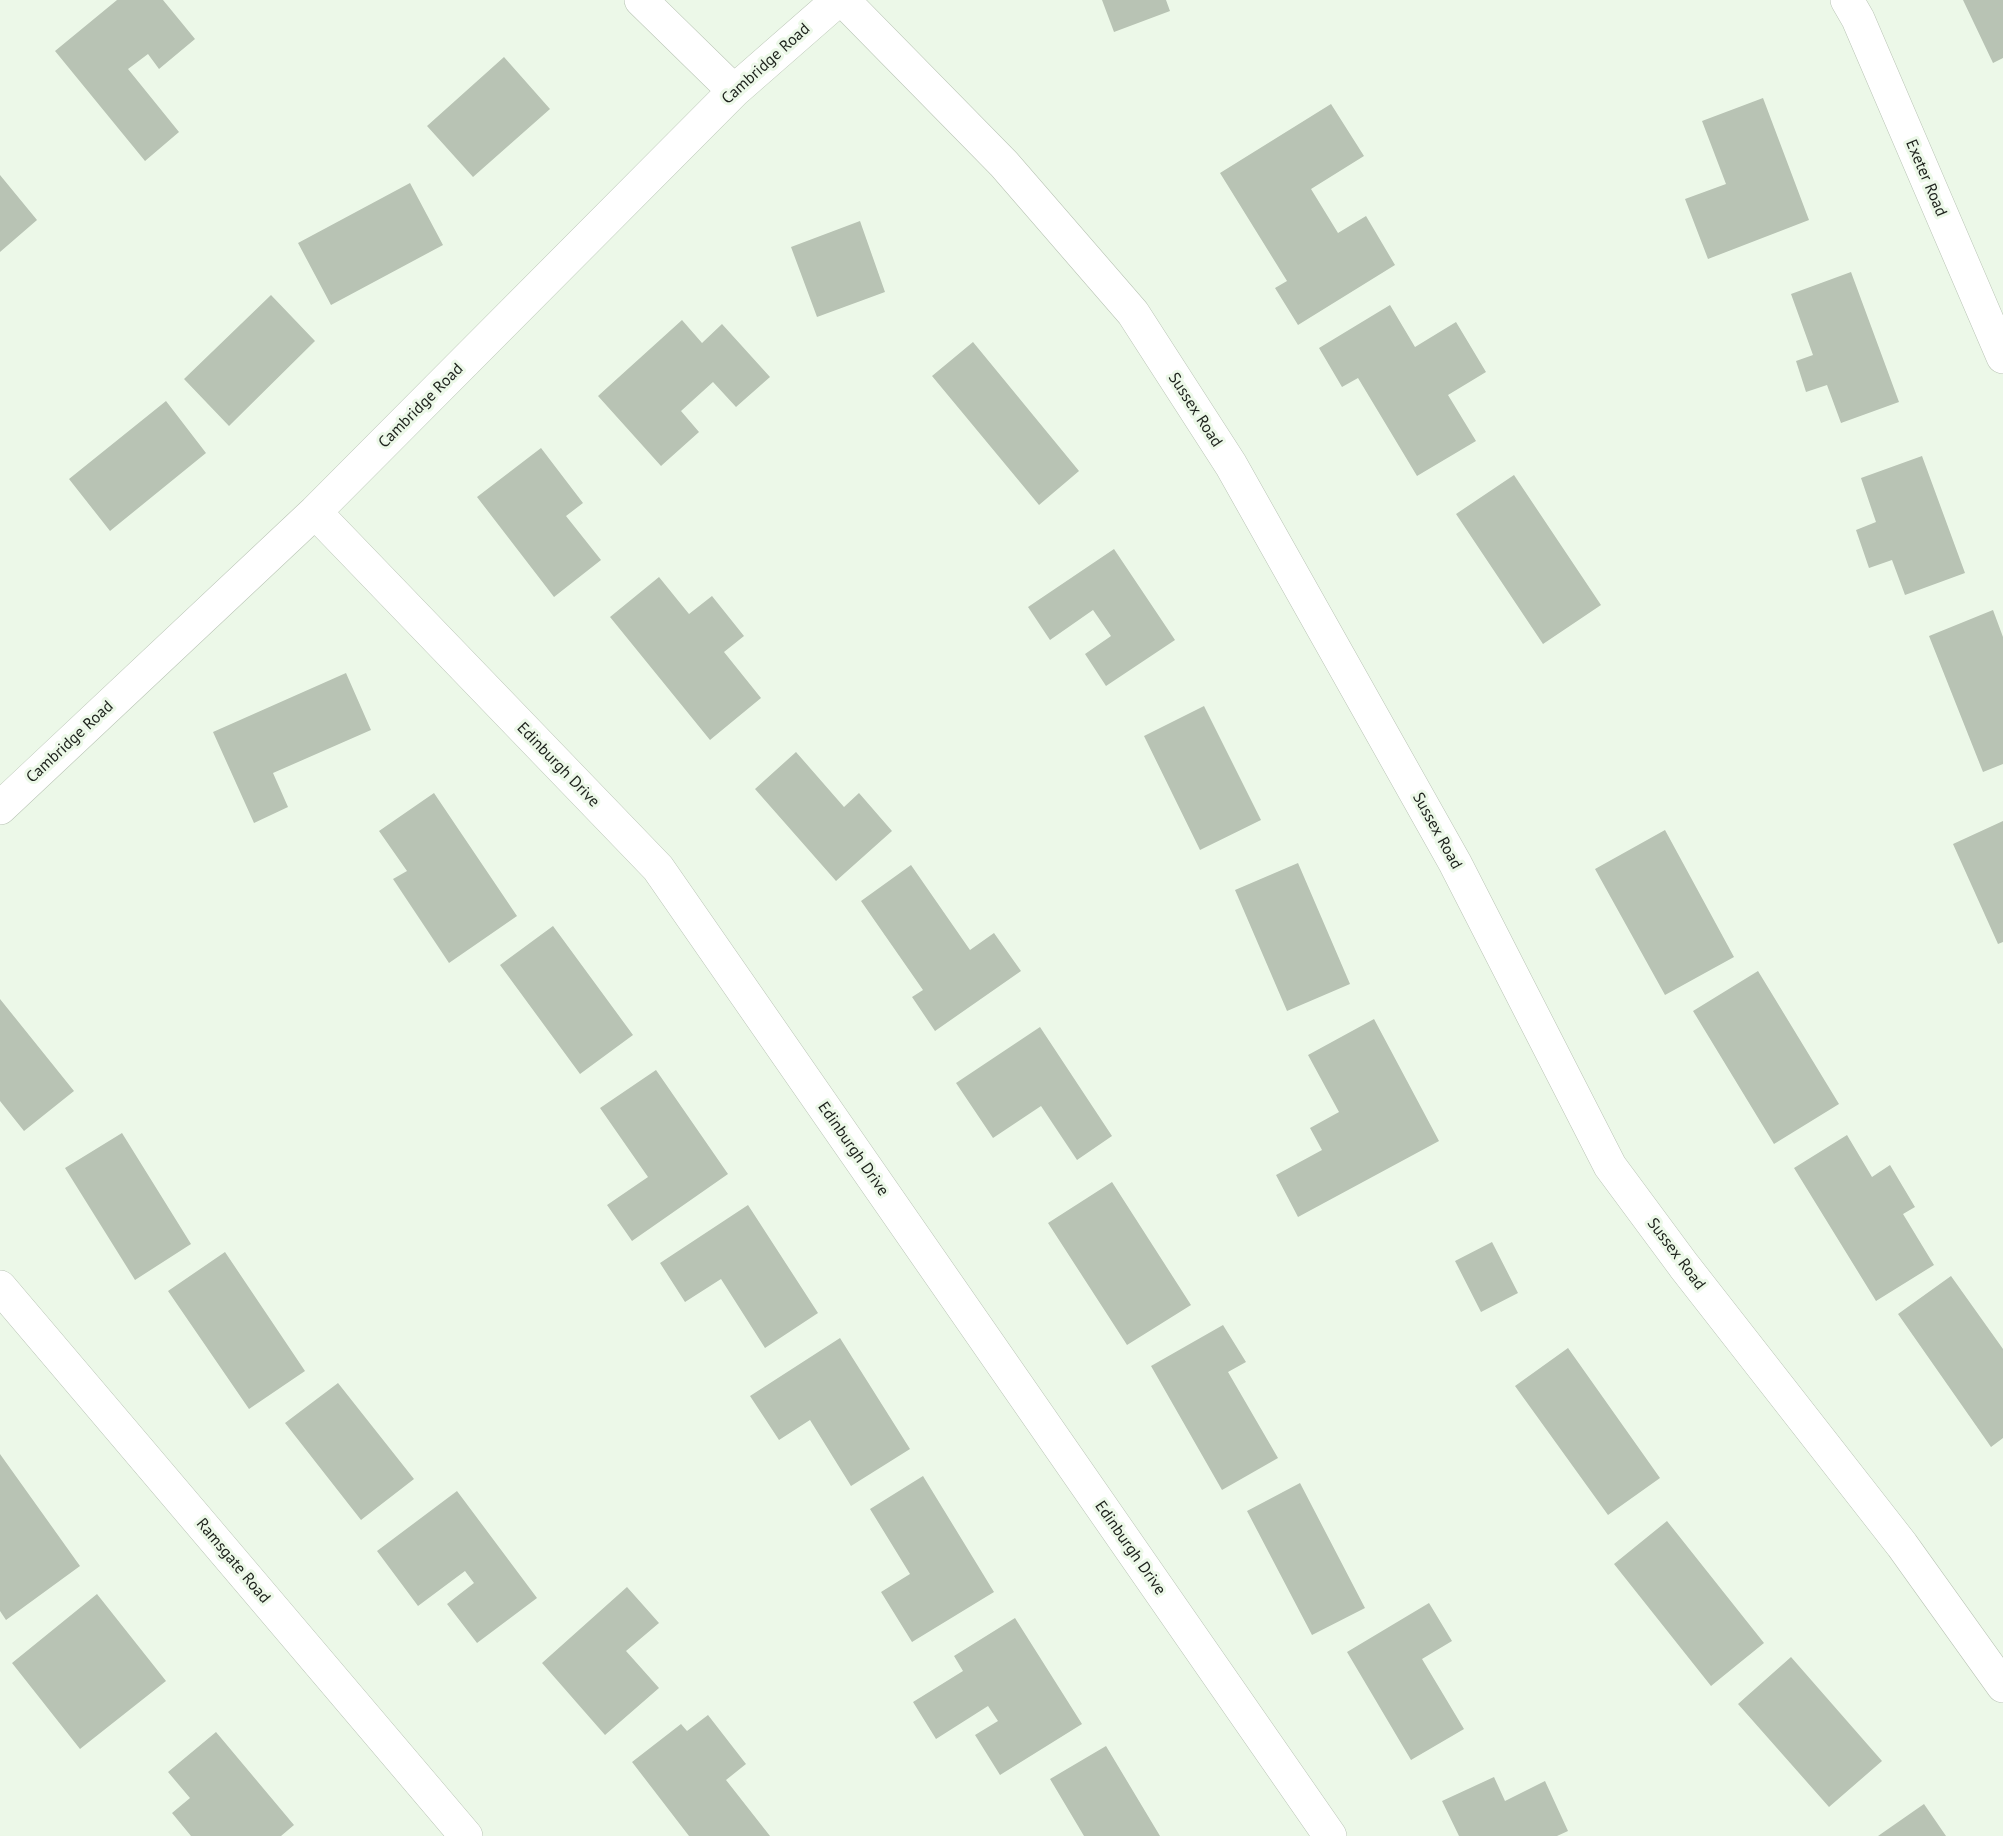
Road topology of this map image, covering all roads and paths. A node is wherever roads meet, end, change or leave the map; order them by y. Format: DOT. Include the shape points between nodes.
graph roads {
  1 [pos="641,0"];
  2 [pos="838,0"];
  3 [pos="843,0"];
  4 [pos="1848,0"];
  5 [pos="734,91"];
  6 [pos="2003,357"];
  7 [pos="315,513"];
  8 [pos="0,808"];
  9 [pos="0,1287"];
  10 [pos="2003,1686"];
  11 [pos="466,1836"];
  12 [pos="1330,1836"];
  1 -- 5 [label="street"];
  2 -- 5 [label="street, Cambridge Road"];
  3 -- 10 [label="street, Sussex Road" via="1004,164 1133,313 1231,465 1450,853 1610,1166 1902,1545"];
  4 -- 6 [label="street, Exeter Road"];
  5 -- 7 [label="street, Cambridge Road"];
  7 -- 8 [label="street, Cambridge Road"];
  7 -- 12 [label="street, Edinburgh Drive" via="658,868"];
  9 -- 11 [label="street, Ramsgate Road"];
}
